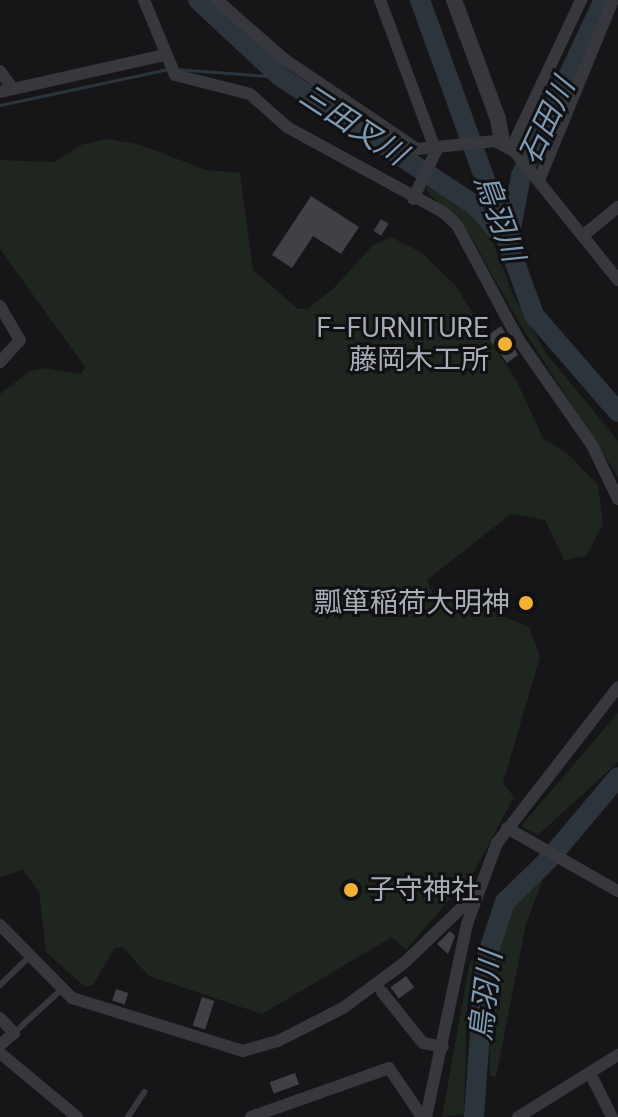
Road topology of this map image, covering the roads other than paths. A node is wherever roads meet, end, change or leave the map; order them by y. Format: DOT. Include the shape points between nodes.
graph roads {
  1 [pos="144,0"];
  2 [pos="217,0"];
  3 [pos="380,0"];
  4 [pos="454,0"];
  5 [pos="581,0"];
  6 [pos="613,0"];
  7 [pos="169,65"];
  8 [pos="0,71"];
  9 [pos="6,90"];
  10 [pos="505,146"];
  11 [pos="439,152"];
  12 [pos="538,176"];
  13 [pos="415,196"];
  14 [pos="618,207"];
  15 [pos="585,234"];
  16 [pos="618,280"];
  17 [pos="0,307"];
  18 [pos="0,362"];
  19 [pos="618,499"];
  20 [pos="618,687"];
  21 [pos="508,828"];
  22 [pos="618,891"];
  23 [pos="475,895"];
  24 [pos="0,925"];
  25 [pos="30,956"];
  26 [pos="0,985"];
  27 [pos="61,990"];
  28 [pos="382,992"];
  29 [pos="0,1018"];
  30 [pos="14,1033"];
  31 [pos="0,1045"];
  32 [pos="443,1047"];
  33 [pos="0,1053"];
  34 [pos="618,1055"];
  35 [pos="590,1073"];
  36 [pos="144,1092"];
  37 [pos="77,1117"];
  38 [pos="128,1117"];
  39 [pos="251,1117"];
  40 [pos="424,1117"];
  41 [pos="518,1117"];
  42 [pos="612,1117"];
  1 -- 7 [label="street"];
  2 -- 11 [label="street" via="284,59 417,149"];
  3 -- 11 [label="street"];
  4 -- 10 [label="street"];
  5 -- 10 [label="street"];
  6 -- 12 [label="street"];
  7 -- 9 [label="street"];
  7 -- 13 [label="street" via="250,94 287,127"];
  8 -- 9 [label="street"];
  10 -- 11 [label="street"];
  10 -- 12 [label="street"];
  11 -- 13 [label="street"];
  12 -- 15 [label="street"];
  13 -- 19 [label="street" via="443,212 469,240 518,339 592,445"];
  14 -- 15 [label="street"];
  15 -- 16 [label="street"];
  17 -- 18 [label="street" via="20,340"];
  20 -- 21 [label="street"];
  21 -- 22 [label="street"];
  21 -- 23 [label="street"];
  23 -- 27 [label="street" via="376,985 257,1049 229,1049"];
  23 -- 32 [label="street"];
  24 -- 25 [label="street"];
  25 -- 26 [label="lane"];
  25 -- 27 [label="street"];
  27 -- 30 [label="lane"];
  28 -- 32 [label="street" via="423,1043"];
  29 -- 30 [label="street"];
  30 -- 31 [label="street"];
  32 -- 40 [label="street"];
  33 -- 37 [label="street"];
  34 -- 35 [label="street"];
  35 -- 41 [label="street"];
  35 -- 42 [label="street"];
  36 -- 38 [label="lane"];
  39 -- 40 [label="street" via="389,1068"];
}
